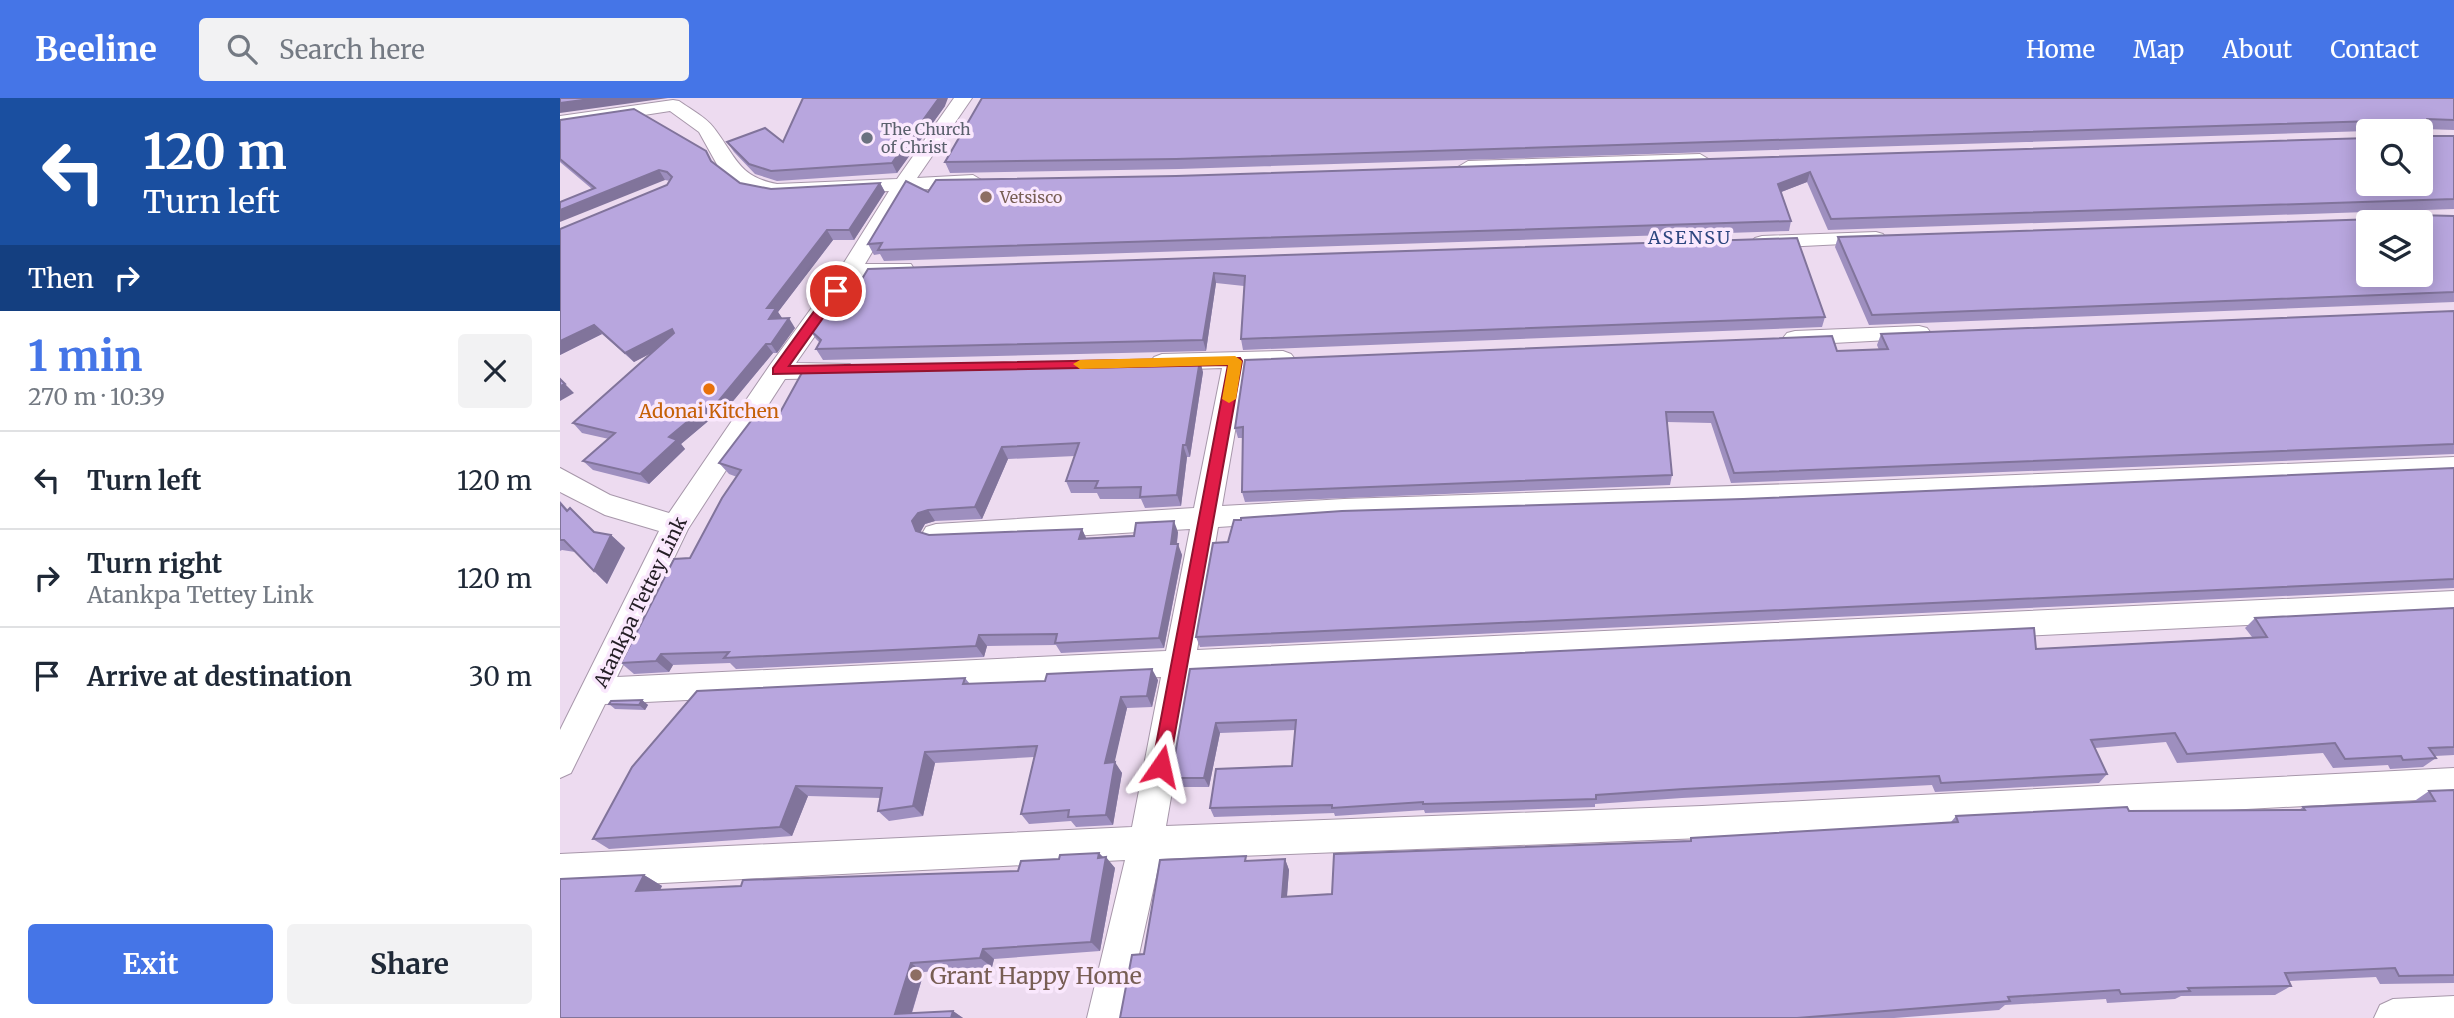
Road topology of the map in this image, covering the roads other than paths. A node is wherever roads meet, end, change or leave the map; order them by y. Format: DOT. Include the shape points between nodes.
graph roads {
  1 [pos="963,98"];
  2 [pos="676,102"];
  3 [pos="560,122"];
  4 [pos="1714,159"];
  5 [pos="1446,168"];
  6 [pos="999,181"];
  7 [pos="904,182"];
  8 [pos="1900,237"];
  9 [pos="1748,242"];
  10 [pos="919,269"];
  11 [pos="850,271"];
  12 [pos="1941,332"];
  13 [pos="1775,339"];
  14 [pos="1304,358"];
  15 [pos="1235,361"];
  16 [pos="1138,363"];
  17 [pos="862,369"];
  18 [pos="778,371"];
  19 [pos="2454,466"];
  20 [pos="560,478"];
  21 [pos="1207,518"];
  22 [pos="676,525"];
  23 [pos="936,534"];
  24 [pos="2454,603"];
  25 [pos="1181,664"];
  26 [pos="596,691"];
  27 [pos="560,763"];
  28 [pos="2454,783"];
  29 [pos="1146,844"];
  30 [pos="560,871"];
  31 [pos="2454,1015"];
  32 [pos="1106,1018"];
  33 [pos="2393,1018"];
  1 -- 7 [label="street, Atankpa Tettey Link"];
  2 -- 3 [label="street"];
  2 -- 7 [label="street" via="706,129 726,164 755,186 777,190"];
  4 -- 5 [label="street"];
  6 -- 7 [label="street"];
  7 -- 11 [label="street, Atankpa Tettey Link"];
  8 -- 9 [label="street"];
  10 -- 11 [label="street"];
  11 -- 18 [label="street, Atankpa Tettey Link"];
  12 -- 13 [label="street"];
  14 -- 15 [label="street"];
  15 -- 16 [label="street"];
  15 -- 21 [label="street"];
  17 -- 18 [label="street"];
  18 -- 22 [label="street, Atankpa Tettey Link"];
  19 -- 21 [label="street" via="1356,508"];
  20 -- 22 [label="street" via="619,511"];
  21 -- 23 [label="street"];
  21 -- 25 [label="street"];
  22 -- 26 [label="street, Atankpa Tettey Link"];
  24 -- 25 [label="street"];
  25 -- 26 [label="street"];
  25 -- 29 [label="street"];
  26 -- 27 [label="street, Atankpa Tettey Link"];
  28 -- 29 [label="street"];
  29 -- 30 [label="street"];
  29 -- 32 [label="street"];
  31 -- 33 [label="street"];
}
